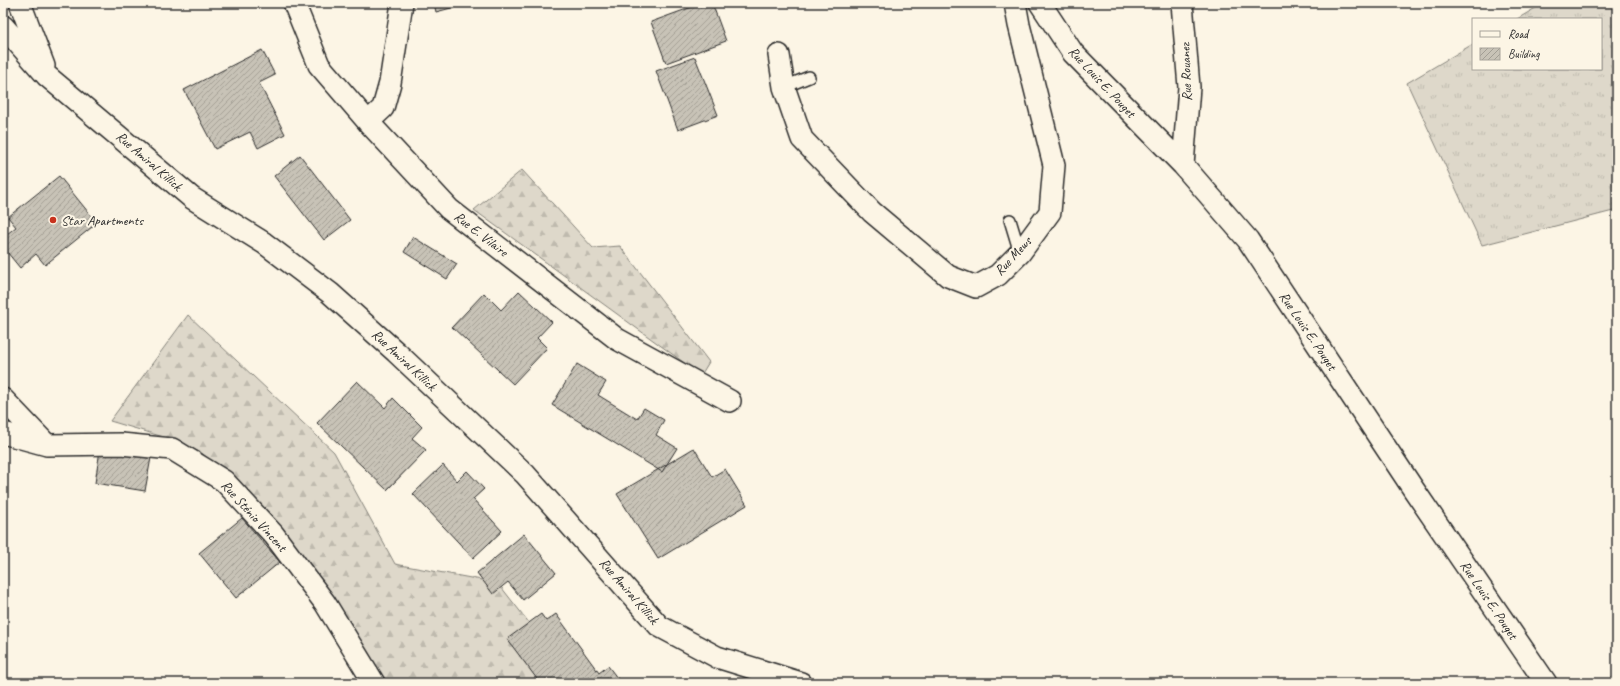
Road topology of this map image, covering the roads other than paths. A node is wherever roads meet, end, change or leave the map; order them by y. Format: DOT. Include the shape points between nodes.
graph roads {
  1 [pos="20,3"];
  2 [pos="294,3"];
  3 [pos="402,3"];
  4 [pos="1015,3"];
  5 [pos="1040,3"];
  6 [pos="1182,3"];
  7 [pos="3,26"];
  8 [pos="778,55"];
  9 [pos="47,76"];
  10 [pos="809,77"];
  11 [pos="784,87"];
  12 [pos="368,122"];
  13 [pos="1183,165"];
  14 [pos="1010,220"];
  15 [pos="1020,253"];
  16 [pos="3,400"];
  17 [pos="730,401"];
  18 [pos="3,433"];
  19 [pos="47,445"];
  20 [pos="374,683"];
  21 [pos="801,683"];
  22 [pos="1546,683"];
  1 -- 9 [label="street"];
  2 -- 12 [label="street, Rue E. Vilaire" via="319,65"];
  3 -- 12 [label="street" via="390,83 383,108"];
  4 -- 15 [label="street, Rue Mews" via="1054,165 1050,212"];
  5 -- 13 [label="street, Rue Louis E. Pouget" via="1073,53"];
  6 -- 13 [label="street, Rue Rouanez" via="1190,87"];
  7 -- 9 [label="street, Rue Amiral Killick"];
  8 -- 11 [label="street, Rue Mews"];
  9 -- 21 [label="street, Rue Amiral Killick" via="192,198 264,243 341,302 525,474 659,626 717,657"];
  10 -- 11 [label="lane"];
  11 -- 15 [label="street, Rue Mews" via="802,140 872,212 948,276 976,287 998,275"];
  12 -- 17 [label="street, Rue E. Vilaire" via="449,209 604,329 617,339"];
  13 -- 22 [label="street, Rue Louis E. Pouget" via="1248,240"];
  14 -- 15 [label="lane"];
  16 -- 19 [label="street"];
  18 -- 19 [label="street, Rue Sténio Vincent"];
  19 -- 20 [label="street, Rue Sténio Vincent" via="121,444 172,449 224,480 274,535 325,603"];
}
